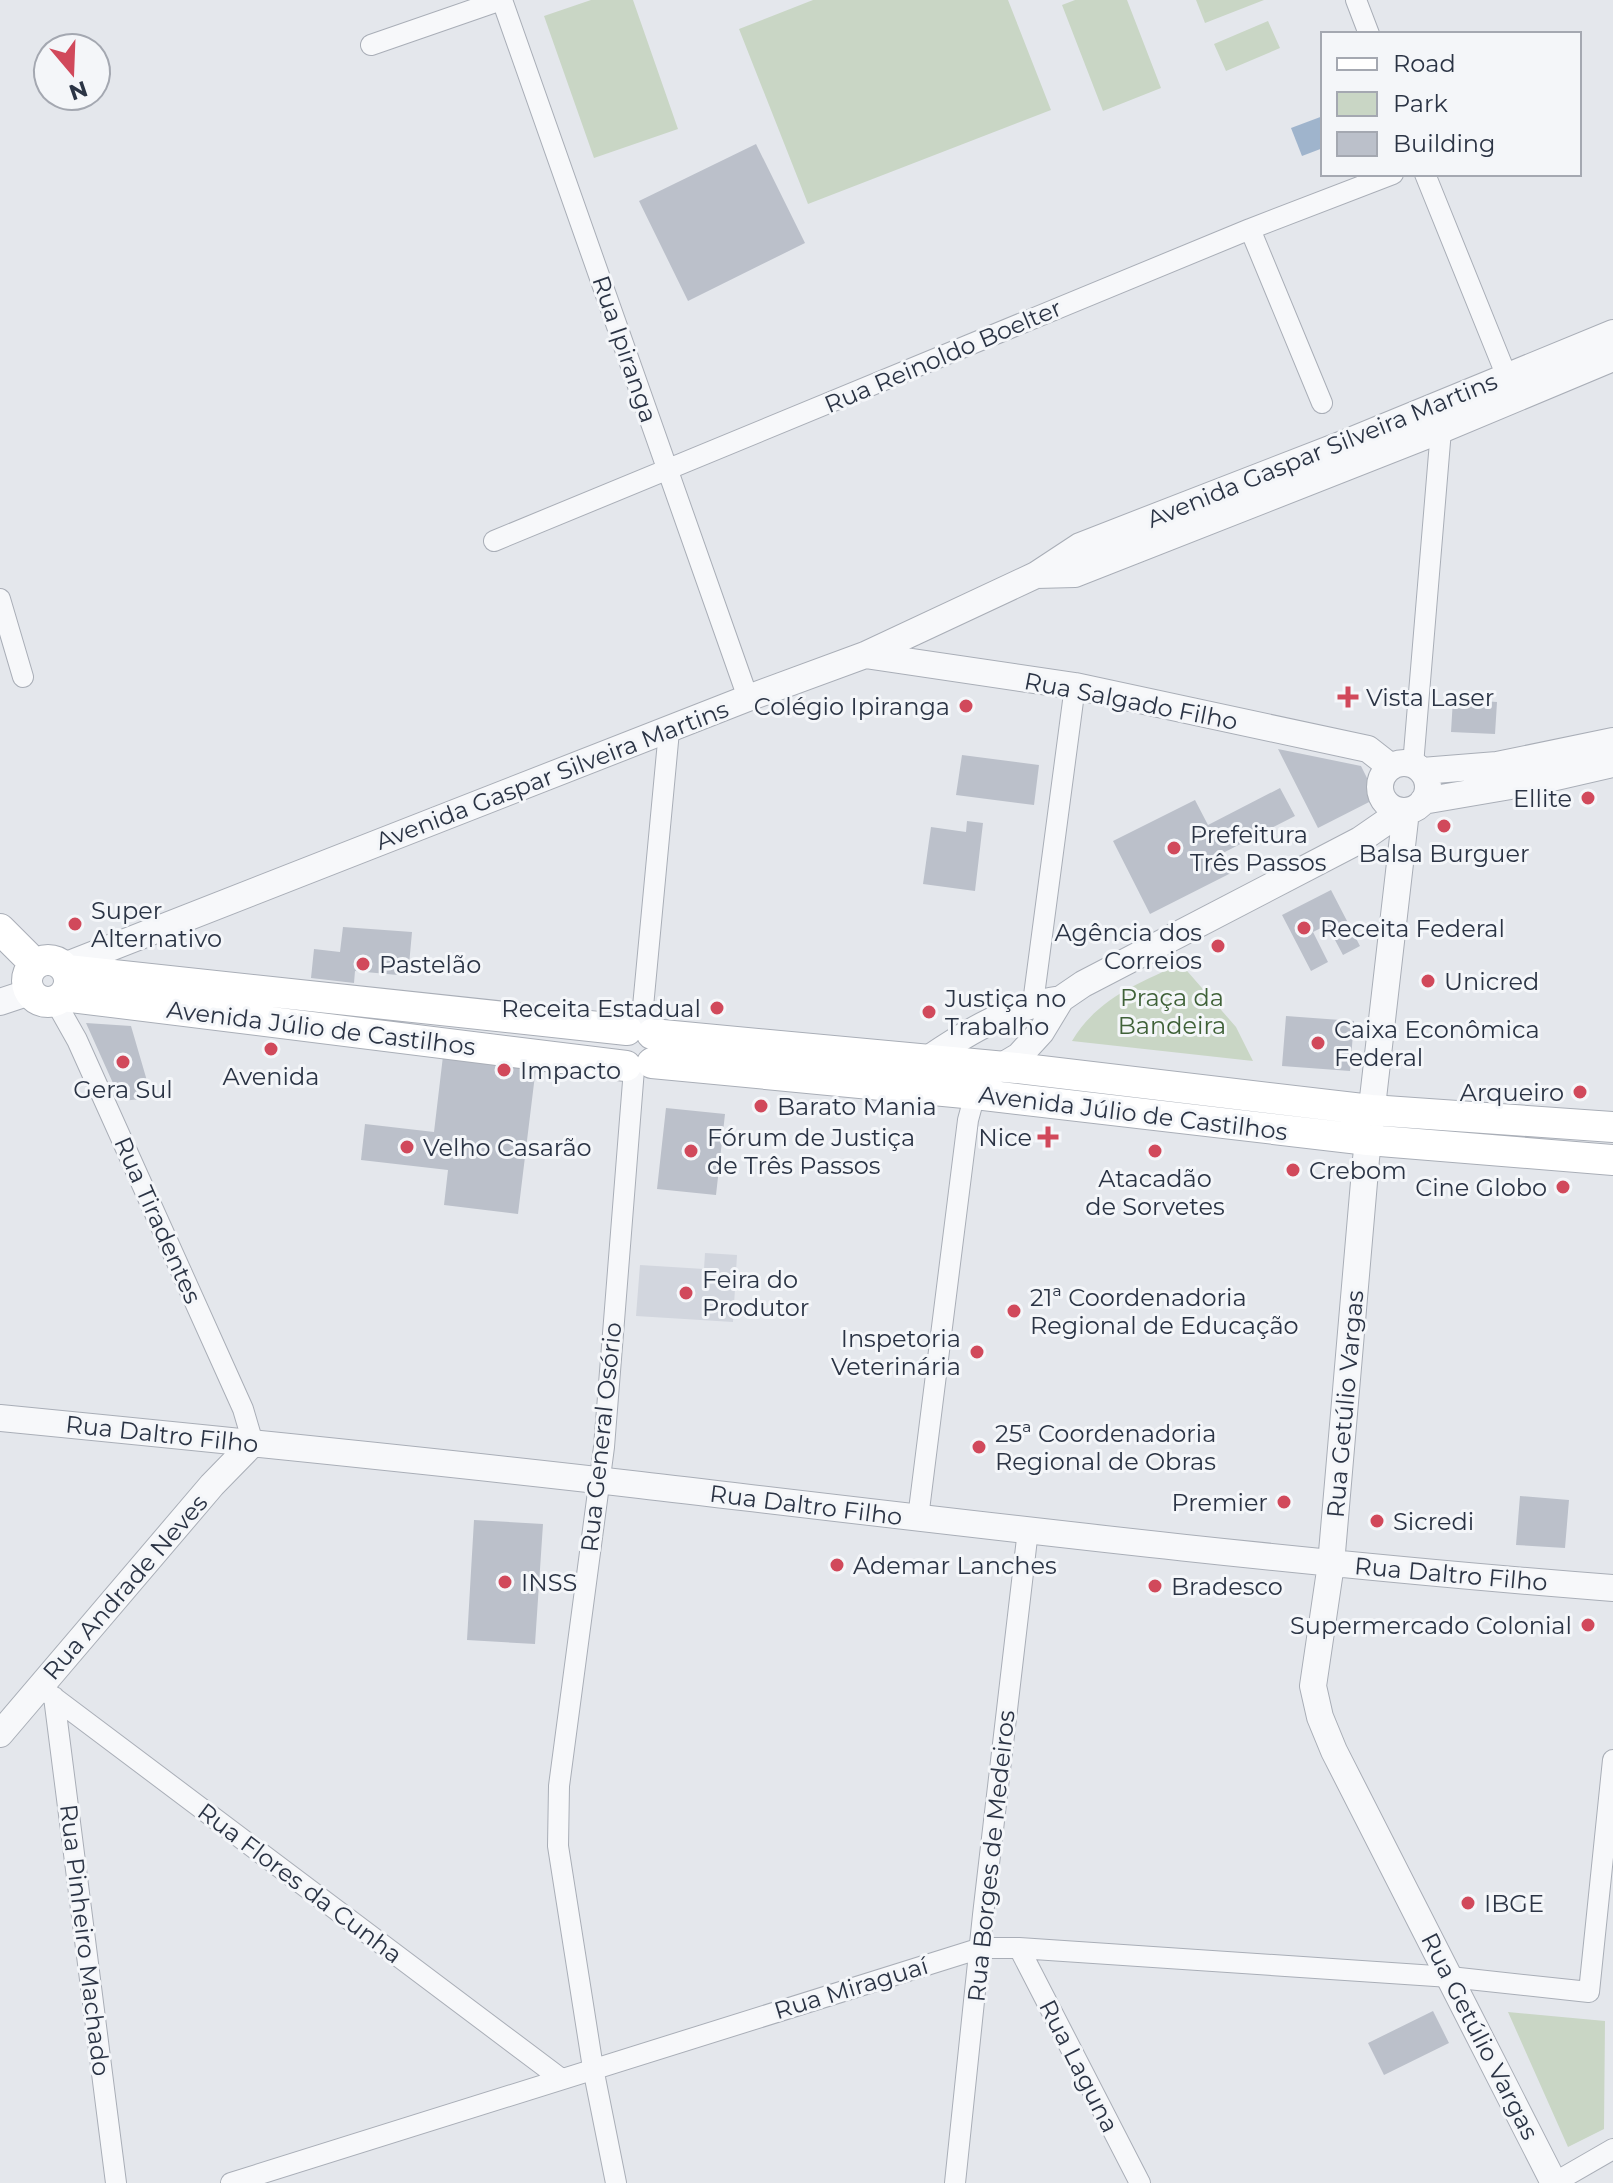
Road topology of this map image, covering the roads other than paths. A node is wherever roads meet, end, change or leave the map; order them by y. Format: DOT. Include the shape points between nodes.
graph roads {
  1 [pos="502,0"];
  2 [pos="1356,0"];
  3 [pos="1368,32"];
  4 [pos="371,45"];
  5 [pos="1388,176"];
  6 [pos="1426,176"];
  7 [pos="1250,229"];
  8 [pos="1613,333"];
  9 [pos="1613,358"];
  10 [pos="1507,377"];
  11 [pos="1322,403"];
  12 [pos="1441,430"];
  13 [pos="668,471"];
  14 [pos="494,541"];
  15 [pos="1036,575"];
  16 [pos="0,599"];
  17 [pos="865,655"];
  18 [pos="23,677"];
  19 [pos="1075,686"];
  20 [pos="748,698"];
  21 [pos="669,731"];
  22 [pos="1613,741"];
  23 [pos="1613,764"];
  24 [pos="1409,767"];
  25 [pos="1410,808"];
  26 [pos="0,929"];
  27 [pos="43,981"];
  28 [pos="1061,999"];
  29 [pos="0,1002"];
  30 [pos="1033,1003"];
  31 [pos="485,1015"];
  32 [pos="482,1048"];
  33 [pos="639,1048"];
  34 [pos="928,1059"];
  35 [pos="1000,1067"];
  36 [pos="975,1094"];
  37 [pos="1369,1125"];
  38 [pos="1613,1127"];
  39 [pos="1613,1160"];
  40 [pos="0,1418"];
  41 [pos="253,1443"];
  42 [pos="600,1481"];
  43 [pos="918,1518"];
  44 [pos="1028,1530"];
  45 [pos="1331,1564"];
  46 [pos="1613,1588"];
  47 [pos="47,1692"];
  48 [pos="0,1734"];
  49 [pos="1613,1760"];
  50 [pos="981,1948"];
  51 [pos="1019,1948"];
  52 [pos="1450,1977"];
  53 [pos="593,2068"];
  54 [pos="560,2078"];
  55 [pos="1613,2149"];
  56 [pos="116,2183"];
  57 [pos="231,2183"];
  58 [pos="616,2183"];
  59 [pos="955,2183"];
  60 [pos="1140,2183"];
  61 [pos="1554,2183"];
  1 -- 4 [label="street"];
  1 -- 13 [label="street, Rua Ipiranga"];
  2 -- 3 [label="street"];
  5 -- 7 [label="street, Rua Reinoldo Boelter"];
  6 -- 10 [label="street"];
  7 -- 11 [label="street"];
  7 -- 13 [label="street, Rua Reinoldo Boelter"];
  8 -- 10 [label="street, Avenida Gaspar Silveira Martins"];
  9 -- 12 [label="street, Avenida Gaspar Silveira Martins"];
  10 -- 15 [label="street, Avenida Gaspar Silveira Martins" via="1080,546"];
  12 -- 15 [label="street, Avenida Gaspar Silveira Martins" via="1075,574"];
  12 -- 24 [label="street"];
  13 -- 14 [label="street, Rua Reinoldo Boelter"];
  13 -- 20 [label="street, Rua Ipiranga"];
  15 -- 17 [label="street, Avenida Gaspar Silveira Martins"];
  16 -- 18 [label="street"];
  17 -- 19 [label="street, Rua Salgado Filho"];
  17 -- 20 [label="street, Avenida Gaspar Silveira Martins"];
  19 -- 24 [label="street, Rua Salgado Filho" via="1368,749"];
  19 -- 30 [label="street"];
  20 -- 21 [label="street, Avenida Gaspar Silveira Martins"];
  21 -- 27 [label="street, Avenida Gaspar Silveira Martins"];
  21 -- 33 [label="street, Rua General Osório"];
  22 -- 24 [label="street" via="1497,765"];
  23 -- 25 [label="street"];
  24 -- 25 [label="street" via="1428,782"];
  24 -- 25 [label="street" via="1382,778 1381,793 1388,805"];
  25 -- 28 [label="street" via="1360,840"];
  25 -- 37 [label="street, Rua Getúlio Vargas"];
  26 -- 27 [label="main road"];
  27 -- 29 [label="street, Avenida Gaspar Silveira Martins"];
  27 -- 31 [label="main road, Avenida Júlio de Castilhos"];
  27 -- 32 [label="main road, Avenida Júlio de Castilhos"];
  27 -- 41 [label="street, Rua Tiradentes" via="77,1040 243,1409"];
  28 -- 30 [label="street"];
  28 -- 35 [label="street" via="1041,1032"];
  30 -- 34 [label="street" via="972,1030"];
  31 -- 32 [label="main road"];
  31 -- 33 [label="main road, Avenida Júlio de Castilhos"];
  32 -- 33 [label="main road, Avenida Júlio de Castilhos"];
  33 -- 34 [label="main road, Avenida Júlio de Castilhos"];
  33 -- 36 [label="main road, Avenida Júlio de Castilhos"];
  33 -- 42 [label="street, Rua General Osório"];
  34 -- 35 [label="main road, Avenida Júlio de Castilhos"];
  35 -- 36 [label="street" via="982,1078"];
  35 -- 37 [label="main road, Avenida Júlio de Castilhos"];
  36 -- 37 [label="main road, Avenida Júlio de Castilhos"];
  36 -- 43 [label="street"];
  37 -- 38 [label="main road, Avenida Júlio de Castilhos"];
  37 -- 39 [label="main road, Avenida Júlio de Castilhos"];
  37 -- 45 [label="street, Rua Getúlio Vargas"];
  40 -- 41 [label="street, Rua Daltro Filho"];
  41 -- 42 [label="street, Rua Daltro Filho"];
  41 -- 47 [label="street, Rua Andrade Neves" via="212,1485"];
  42 -- 43 [label="street, Rua Daltro Filho"];
  42 -- 53 [label="street, Rua General Osório" via="559,1786 558,1846"];
  43 -- 44 [label="street, Rua Daltro Filho"];
  44 -- 45 [label="street, Rua Daltro Filho"];
  44 -- 50 [label="street, Rua Borges de Medeiros"];
  45 -- 46 [label="street, Rua Daltro Filho"];
  45 -- 52 [label="street, Rua Getúlio Vargas" via="1313,1686 1320,1717"];
  47 -- 48 [label="street, Rua Andrade Neves"];
  47 -- 54 [label="street, Rua Flores da Cunha"];
  47 -- 56 [label="street, Rua Pinheiro Machado"];
  49 -- 52 [label="street, Rua Miraguaí" via="1589,1992"];
  50 -- 51 [label="street, Rua Miraguaí"];
  50 -- 53 [label="street, Rua Miraguaí"];
  50 -- 59 [label="street, Rua Borges de Medeiros"];
  51 -- 52 [label="street, Rua Miraguaí"];
  51 -- 60 [label="street, Rua Laguna"];
  52 -- 61 [label="street, Rua Getúlio Vargas"];
  53 -- 54 [label="street, Rua Miraguaí"];
  53 -- 58 [label="street, Rua General Osório"];
  54 -- 57 [label="street, Rua Miraguaí"];
  55 -- 61 [label="street"];
}
